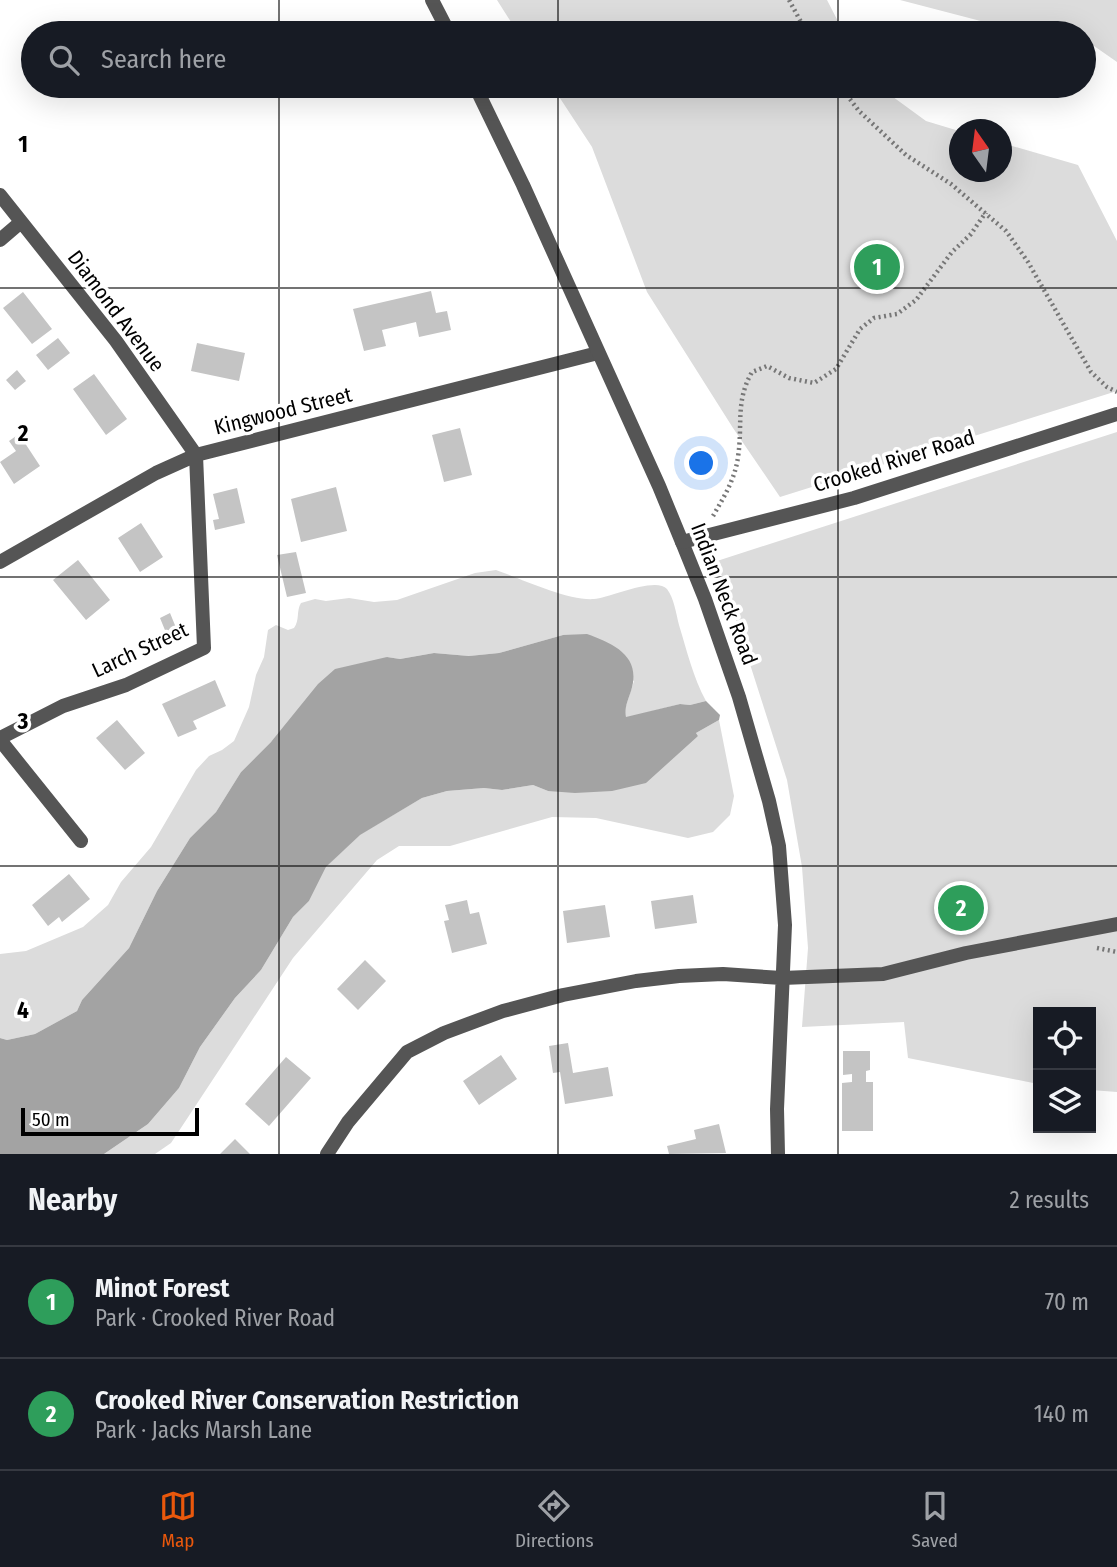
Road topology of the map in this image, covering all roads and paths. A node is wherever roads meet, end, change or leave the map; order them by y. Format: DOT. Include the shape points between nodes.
graph roads {
  1 [pos="432,0"];
  2 [pos="789,0"];
  3 [pos="443,21"];
  4 [pos="800,21"];
  5 [pos="481,98"];
  6 [pos="849,98"];
  7 [pos="0,195"];
  8 [pos="986,212"];
  9 [pos="21,222"];
  10 [pos="0,240"];
  11 [pos="598,352"];
  12 [pos="1117,392"];
  13 [pos="1117,414"];
  14 [pos="196,456"];
  15 [pos="700,538"];
  16 [pos="682,542"];
  17 [pos="0,562"];
  18 [pos="0,739"];
  19 [pos="81,841"];
  20 [pos="1117,924"];
  21 [pos="782,978"];
  22 [pos="327,1154"];
  23 [pos="778,1154"];
  1 -- 3 [label="street"];
  2 -- 4 [label="path"];
  5 -- 11 [label="street, Indian Neck Road"];
  6 -- 8 [label="path" via="906,155"];
  7 -- 9 [label="street, Diamond Avenue"];
  8 -- 12 [label="path" via="1028,262 1091,372"];
  8 -- 15 [label="path" via="916,300 897,314 874,318 860,330 836,369 814,383 789,378 767,366 752,372 742,389 732,482"];
  9 -- 10 [label="street"];
  9 -- 14 [label="street, Diamond Avenue" via="116,341"];
  11 -- 14 [label="street, Kingwood Street"];
  11 -- 16 [label="street, Indian Neck Road"];
  13 -- 15 [label="street, Crooked River Road" via="854,498"];
  14 -- 17 [label="street, Kingwood Street" via="156,472"];
  14 -- 18 [label="street, Larch Street" via="204,648 126,685 63,706"];
  15 -- 16 [label="street, Crooked River Road"];
  16 -- 21 [label="street, Indian Neck Road" via="726,656 775,824 785,899"];
  18 -- 19 [label="street"];
  20 -- 21 [label="street" via="966,953 895,972"];
  21 -- 22 [label="street" via="712,974 636,981 533,1002 463,1024 407,1052"];
  21 -- 23 [label="street, Indian Neck Road"];
}
